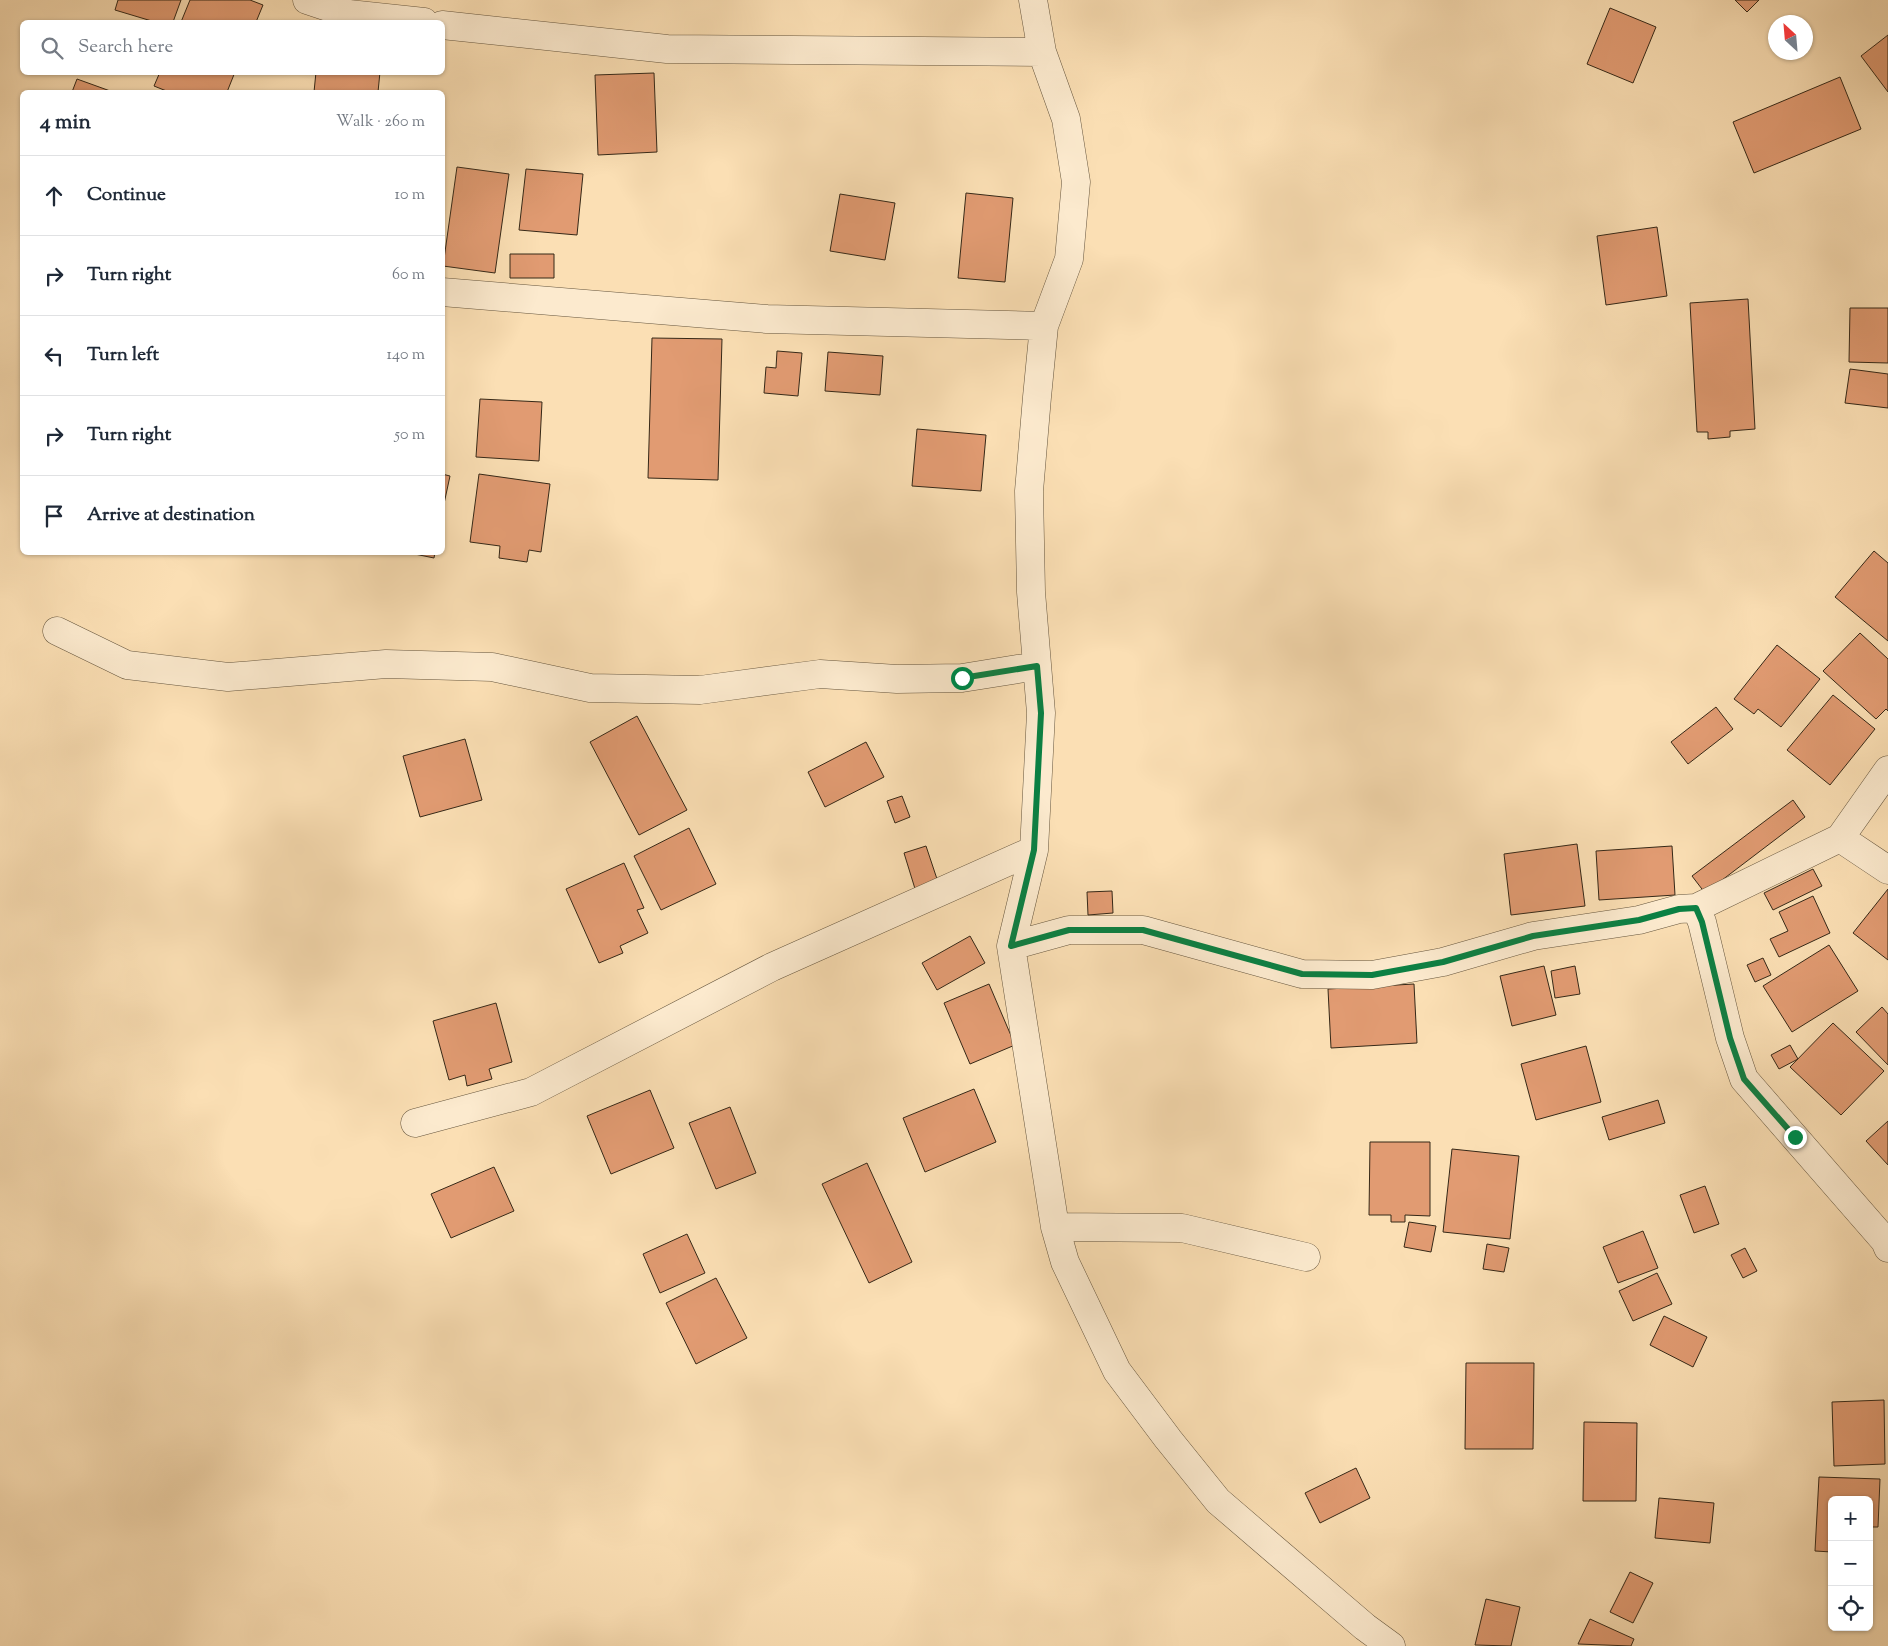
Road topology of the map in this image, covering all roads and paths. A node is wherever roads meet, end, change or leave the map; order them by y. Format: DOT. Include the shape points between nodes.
graph roads {
  1 [pos="307,0"];
  2 [pos="1033,0"];
  3 [pos="406,20"];
  4 [pos="445,25"];
  5 [pos="1042,52"];
  6 [pos="445,292"];
  7 [pos="1044,326"];
  8 [pos="57,631"];
  9 [pos="1037,666"];
  10 [pos="1888,770"];
  11 [pos="1840,838"];
  12 [pos="1034,850"];
  13 [pos="1888,870"];
  14 [pos="1696,908"];
  15 [pos="1011,946"];
  16 [pos="415,1123"];
  17 [pos="1055,1227"];
  18 [pos="1888,1248"];
  19 [pos="1306,1257"];
  20 [pos="1391,1646"];
  1 -- 3 [label="street" via="350,14"];
  2 -- 5 [label="street"];
  4 -- 5 [label="street" via="668,50"];
  5 -- 7 [label="street" via="1066,119 1076,182 1069,259"];
  6 -- 7 [label="street" via="767,319"];
  7 -- 9 [label="street" via="1029,491 1031,592"];
  8 -- 9 [label="street" via="127,665 228,677 386,664 492,667 590,688 700,690 820,674 896,679 962,678"];
  9 -- 12 [label="street" via="1041,713"];
  10 -- 11 [label="street"];
  11 -- 13 [label="street"];
  11 -- 14 [label="street"];
  12 -- 15 [label="street"];
  12 -- 16 [label="street" via="772,967 531,1092"];
  14 -- 15 [label="street" via="1533,936 1443,962 1372,975 1302,974 1143,930 1069,930"];
  14 -- 18 [label="street" via="1744,1079"];
  15 -- 17 [label="street"];
  17 -- 19 [label="street" via="1182,1228"];
  17 -- 20 [label="street" via="1065,1262 1117,1371 1168,1439 1218,1501"];
}
